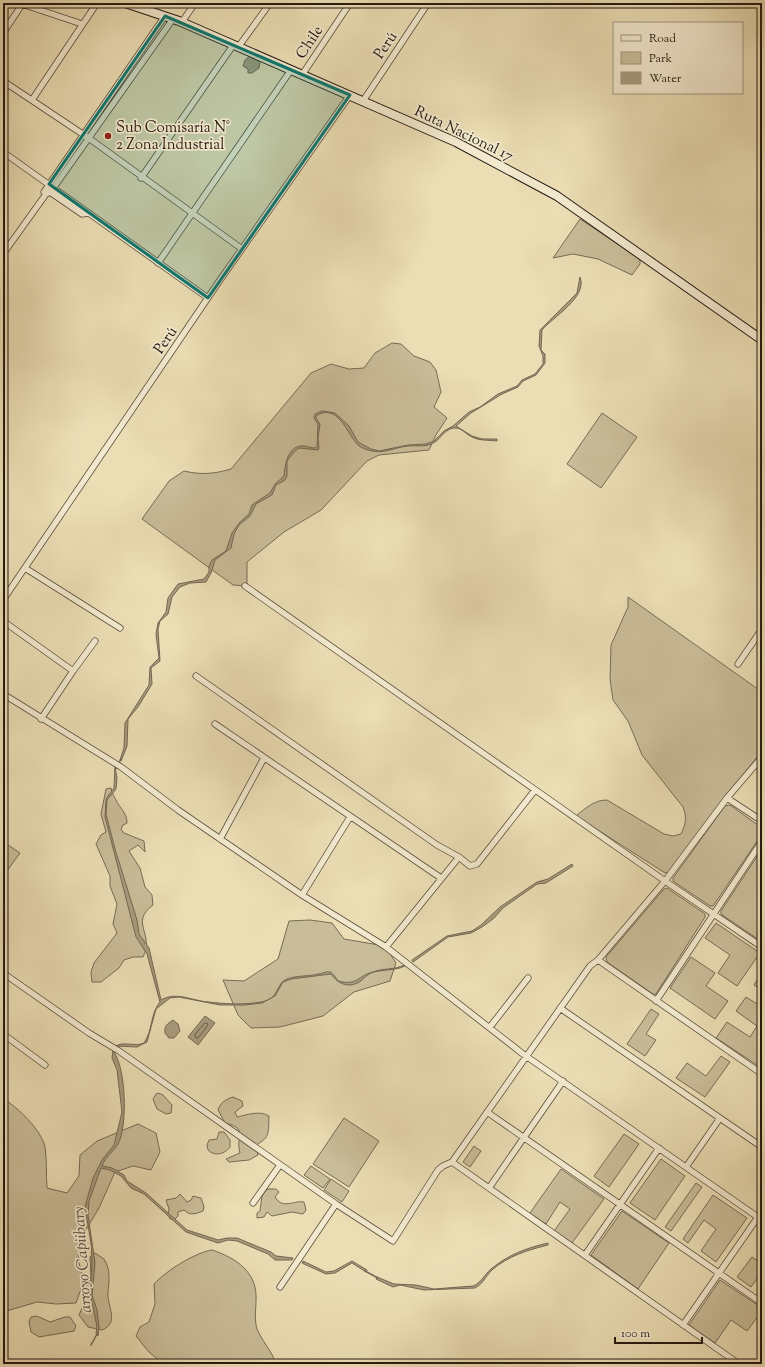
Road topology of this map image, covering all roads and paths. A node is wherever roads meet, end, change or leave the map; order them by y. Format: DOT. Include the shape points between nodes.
graph roads {
  1 [pos="23,3"];
  2 [pos="98,3"];
  3 [pos="125,3"];
  4 [pos="194,3"];
  5 [pos="270,3"];
  6 [pos="350,3"];
  7 [pos="428,3"];
  8 [pos="169,18"];
  9 [pos="182,22"];
  10 [pos="82,24"];
  11 [pos="3,33"];
  12 [pos="237,45"];
  13 [pos="291,70"];
  14 [pos="302,74"];
  15 [pos="3,81"];
  16 [pos="350,95"];
  17 [pos="32,100"];
  18 [pos="363,101"];
  19 [pos="83,135"];
  20 [pos="90,139"];
  21 [pos="3,152"];
  22 [pos="141,178"];
  23 [pos="49,184"];
  24 [pos="49,191"];
  25 [pos="193,214"];
  26 [pos="242,249"];
  27 [pos="3,254"];
  28 [pos="158,263"];
  29 [pos="208,298"];
  30 [pos="762,340"];
  31 [pos="25,568"];
  32 [pos="245,586"];
  33 [pos="3,600"];
  34 [pos="3,621"];
  35 [pos="120,628"];
  36 [pos="762,629"];
  37 [pos="95,641"];
  38 [pos="738,664"];
  39 [pos="73,671"];
  40 [pos="196,676"];
  41 [pos="3,694"];
  42 [pos="41,719"];
  43 [pos="215,724"];
  44 [pos="762,757"];
  45 [pos="264,758"];
  46 [pos="760,763"];
  47 [pos="535,790"];
  48 [pos="727,798"];
  49 [pos="350,817"];
  50 [pos="762,822"];
  51 [pos="220,839"];
  52 [pos="762,841"];
  53 [pos="459,857"];
  54 [pos="441,878"];
  55 [pos="665,881"];
  56 [pos="302,895"];
  57 [pos="714,914"];
  58 [pos="386,947"];
  59 [pos="762,947"];
  60 [pos="598,960"];
  61 [pos="3,973"];
  62 [pos="528,978"];
  63 [pos="656,1001"];
  64 [pos="560,1008"];
  65 [pos="490,1027"];
  66 [pos="3,1034"];
  67 [pos="526,1056"];
  68 [pos="45,1065"];
  69 [pos="762,1074"];
  70 [pos="563,1081"];
  71 [pos="487,1112"];
  72 [pos="720,1118"];
  73 [pos="524,1138"];
  74 [pos="762,1147"];
  75 [pos="659,1148"];
  76 [pos="452,1162"];
  77 [pos="280,1165"];
  78 [pos="686,1167"];
  79 [pos="489,1188"];
  80 [pos="253,1203"];
  81 [pos="336,1204"];
  82 [pos="620,1204"];
  83 [pos="760,1219"];
  84 [pos="585,1256"];
  85 [pos="719,1273"];
  86 [pos="280,1287"];
  87 [pos="762,1303"];
  88 [pos="683,1325"];
  89 [pos="739,1364"];
  1 -- 10 [label="street"];
  1 -- 11 [label="street"];
  2 -- 10 [label="street"];
  3 -- 8 [label="street, Ruta Nacional 17"];
  4 -- 9 [label="street"];
  5 -- 12 [label="street"];
  6 -- 14 [label="street, Chile"];
  7 -- 18 [label="street, Perú"];
  8 -- 9 [label="street, Ruta Nacional 17"];
  8 -- 19 [label="street"];
  8 -- 20 [label="street"];
  9 -- 12 [label="street, Ruta Nacional 17"];
  10 -- 17 [label="street"];
  12 -- 13 [label="street, Ruta Nacional 17"];
  12 -- 22 [label="street"];
  13 -- 14 [label="street, Ruta Nacional 17"];
  13 -- 25 [label="street"];
  14 -- 16 [label="street, Ruta Nacional 17"];
  15 -- 17 [label="street"];
  16 -- 18 [label="street, Ruta Nacional 17"];
  16 -- 26 [label="street, Perú"];
  17 -- 19 [label="street"];
  18 -- 30 [label="street, Ruta Nacional 17" via="456,142 557,196"];
  19 -- 20 [label="street"];
  19 -- 23 [label="street"];
  20 -- 22 [label="street"];
  20 -- 24 [label="street"];
  21 -- 23 [label="street"];
  22 -- 25 [label="street"];
  23 -- 24 [label="street"];
  24 -- 27 [label="street"];
  24 -- 28 [label="street" via="82,214 89,213"];
  25 -- 26 [label="street"];
  25 -- 28 [label="street"];
  26 -- 29 [label="street, Perú"];
  28 -- 29 [label="street"];
  29 -- 31 [label="street, Perú"];
  31 -- 33 [label="street, Perú"];
  31 -- 35 [label="street"];
  32 -- 47 [label="street"];
  34 -- 39 [label="street"];
  36 -- 38 [label="street"];
  37 -- 39 [label="street"];
  39 -- 42 [label="street"];
  40 -- 53 [label="street" via="437,845"];
  41 -- 42 [label="street"];
  42 -- 51 [label="street" via="121,767"];
  43 -- 45 [label="street"];
  44 -- 46 [label="street"];
  45 -- 49 [label="street"];
  45 -- 51 [label="street"];
  46 -- 48 [label="street"];
  47 -- 53 [label="street" via="476,864 470,866"];
  47 -- 55 [label="street"];
  48 -- 50 [label="street"];
  48 -- 55 [label="street"];
  49 -- 54 [label="street"];
  49 -- 56 [label="street"];
  51 -- 56 [label="street"];
  52 -- 57 [label="street"];
  53 -- 54 [label="street"];
  54 -- 58 [label="street"];
  55 -- 57 [label="street"];
  55 -- 60 [label="street"];
  56 -- 58 [label="street"];
  57 -- 59 [label="street"];
  57 -- 63 [label="street"];
  58 -- 65 [label="street"];
  60 -- 63 [label="street"];
  60 -- 64 [label="street" via="590,966"];
  61 -- 77 [label="street"];
  62 -- 65 [label="street"];
  63 -- 69 [label="street"];
  64 -- 67 [label="street"];
  64 -- 72 [label="street"];
  65 -- 67 [label="street"];
  66 -- 68 [label="street"];
  67 -- 70 [label="street"];
  67 -- 71 [label="street"];
  70 -- 73 [label="street"];
  70 -- 75 [label="street"];
  71 -- 73 [label="street"];
  71 -- 76 [label="street"];
  72 -- 74 [label="street"];
  72 -- 78 [label="street"];
  73 -- 79 [label="street"];
  73 -- 82 [label="street"];
  75 -- 78 [label="street"];
  75 -- 82 [label="street"];
  76 -- 79 [label="street"];
  76 -- 81 [label="street" via="438,1170 394,1241"];
  77 -- 80 [label="street"];
  77 -- 81 [label="street"];
  78 -- 83 [label="street"];
  79 -- 84 [label="street"];
  81 -- 86 [label="street"];
  82 -- 84 [label="street"];
  82 -- 85 [label="street"];
  83 -- 85 [label="street"];
  84 -- 88 [label="street"];
  85 -- 87 [label="street"];
  85 -- 88 [label="street"];
  88 -- 89 [label="street"];
}
